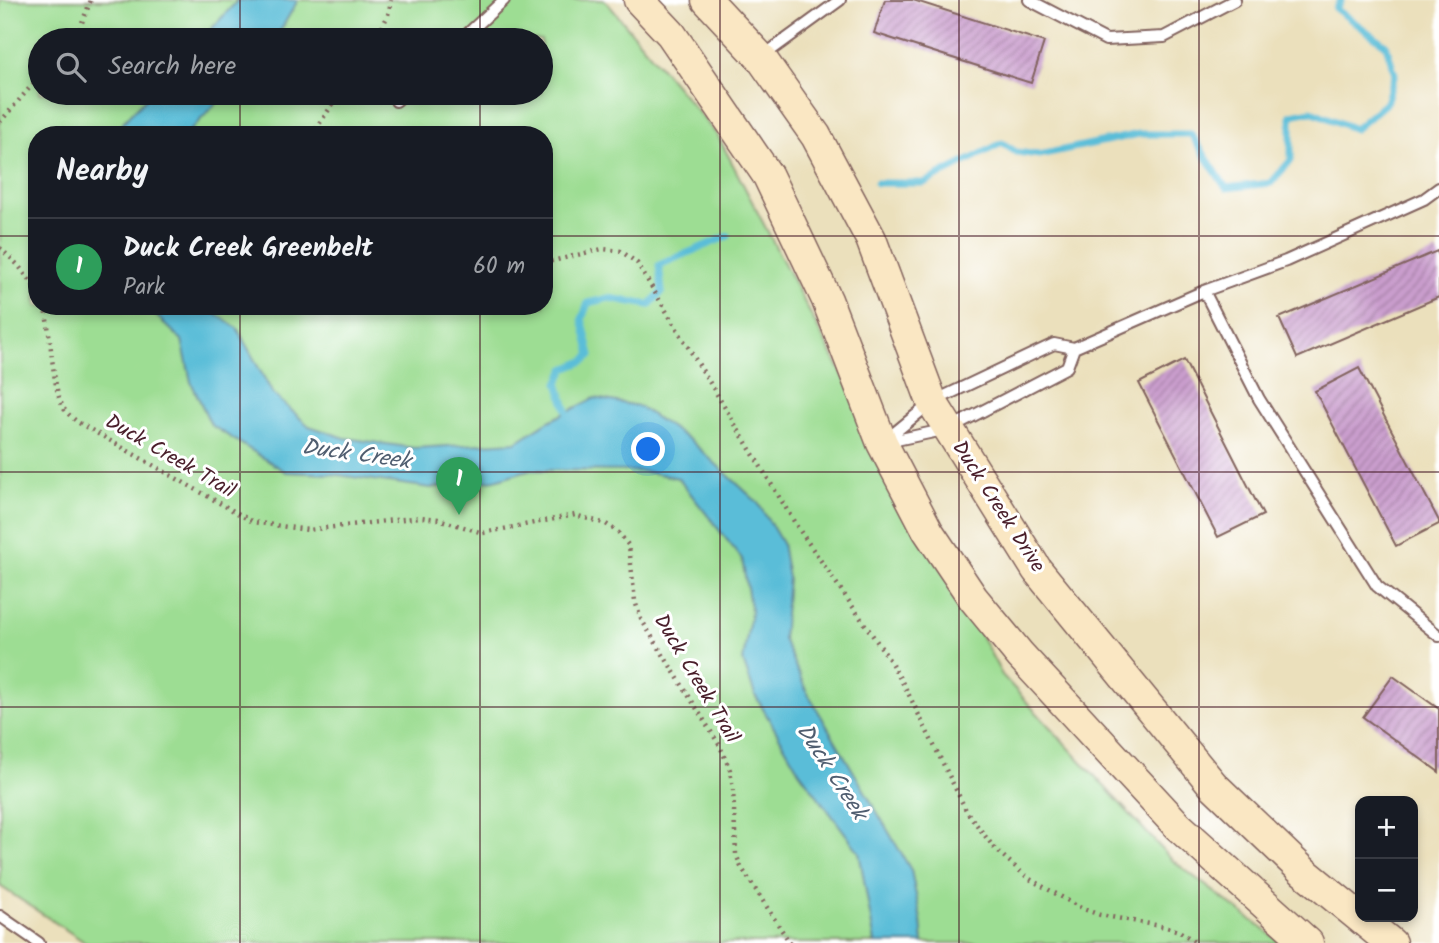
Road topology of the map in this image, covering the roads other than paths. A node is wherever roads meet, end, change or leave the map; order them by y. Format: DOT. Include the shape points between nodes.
graph roads {
  1 [pos="504,0"];
  2 [pos="639,0"];
  3 [pos="706,0"];
  4 [pos="840,0"];
  5 [pos="1030,0"];
  6 [pos="1234,0"];
  7 [pos="474,28"];
  8 [pos="761,58"];
  9 [pos="1439,188"];
  10 [pos="1204,291"];
  11 [pos="1074,348"];
  12 [pos="932,402"];
  13 [pos="948,429"];
  14 [pos="882,443"];
  15 [pos="1439,636"];
  16 [pos="0,916"];
  17 [pos="39,943"];
  18 [pos="1308,943"];
  19 [pos="1391,943"];
  1 -- 7 [label="lane"];
  2 -- 14 [label="main road" via="671,34 768,176 827,300"];
  3 -- 8 [label="main road, Duck Creek Drive"];
  4 -- 8 [label="lane"];
  5 -- 6 [label="lane" via="1106,40 1164,37"];
  8 -- 12 [label="main road, Duck Creek Drive" via="816,136 871,239"];
  9 -- 10 [label="lane" via="1286,261"];
  10 -- 11 [label="lane"];
  10 -- 15 [label="lane" via="1259,399 1377,586"];
  11 -- 12 [label="lane" via="1054,344"];
  11 -- 13 [label="lane" via="1066,367"];
  12 -- 13 [label="main road, Duck Creek Drive"];
  12 -- 14 [label="lane"];
  13 -- 14 [label="lane"];
  13 -- 19 [label="main road, Duck Creek Drive" via="1037,570 1213,785 1304,872"];
  14 -- 18 [label="main road" via="928,531 988,618 1178,826"];
  16 -- 17 [label="lane"];
}
